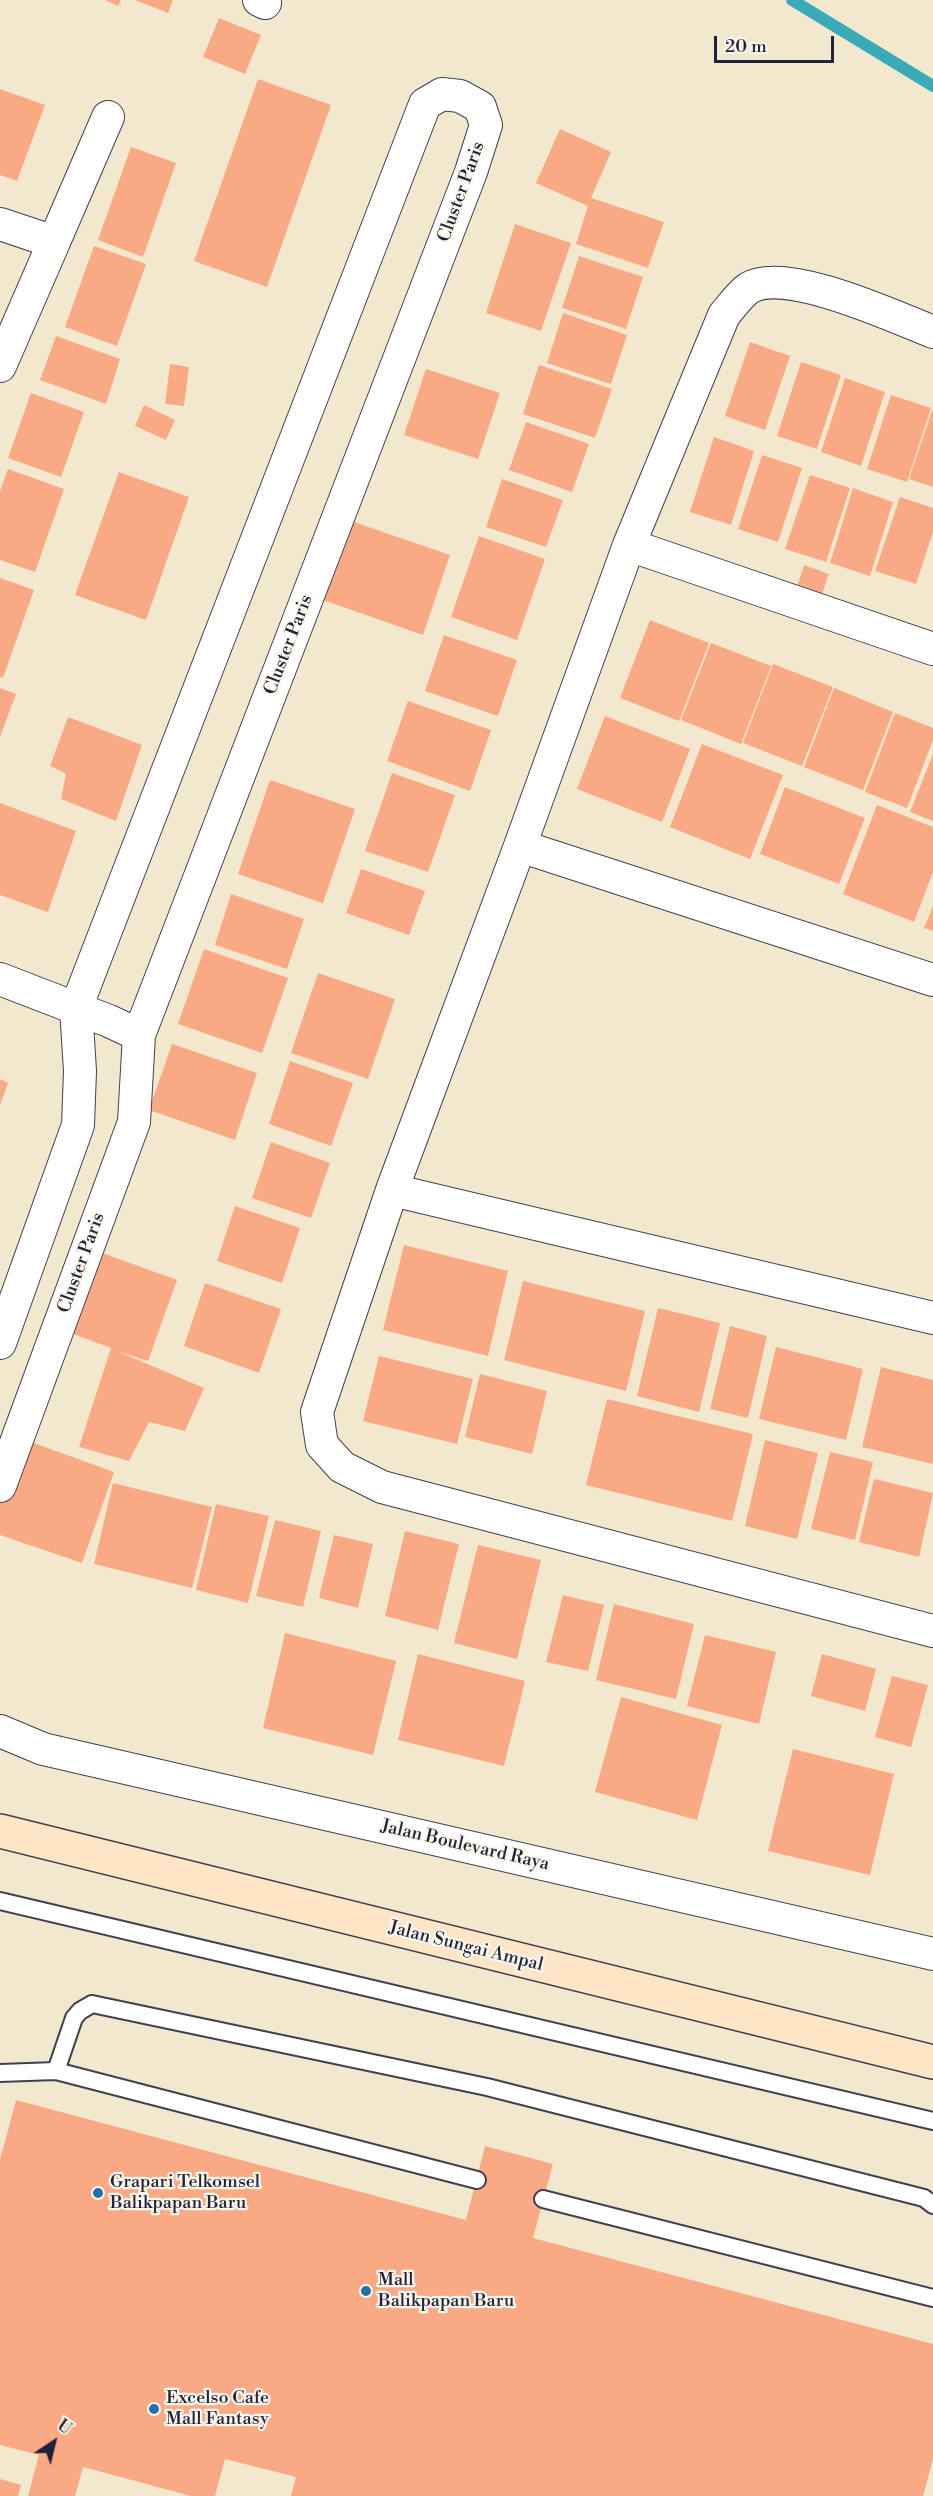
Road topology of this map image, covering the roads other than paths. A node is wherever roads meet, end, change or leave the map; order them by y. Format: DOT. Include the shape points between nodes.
graph roads {
  1 [pos="108,117"];
  2 [pos="0,224"];
  3 [pos="54,242"];
  4 [pos="933,332"];
  5 [pos="0,366"];
  6 [pos="629,545"];
  7 [pos="933,649"];
  8 [pos="520,846"];
  9 [pos="0,979"];
  10 [pos="933,980"];
  11 [pos="76,1008"];
  12 [pos="139,1035"];
  13 [pos="392,1190"];
  14 [pos="933,1318"];
  15 [pos="0,1343"];
  16 [pos="0,1486"];
  17 [pos="933,1631"];
  18 [pos="0,1731"];
  19 [pos="0,1831"];
  20 [pos="0,1901"];
  21 [pos="933,1954"];
  22 [pos="933,2062"];
  23 [pos="56,2071"];
  24 [pos="0,2073"];
  25 [pos="933,2121"];
  26 [pos="477,2180"];
  27 [pos="543,2199"];
  28 [pos="933,2205"];
  29 [pos="933,2298"];
  1 -- 3 [label="street"];
  2 -- 3 [label="street"];
  3 -- 5 [label="street"];
  4 -- 6 [label="street" via="825,290 774,282 749,287 724,315"];
  6 -- 7 [label="street"];
  6 -- 8 [label="street"];
  8 -- 10 [label="street"];
  8 -- 13 [label="street"];
  9 -- 11 [label="street"];
  11 -- 12 [label="street"];
  11 -- 12 [label="street, Cluster Paris" via="425,104 442,94 460,96 480,107 486,125 471,172"];
  11 -- 15 [label="street, Cluster Paris" via="78,1125"];
  12 -- 16 [label="street, Cluster Paris" via="134,1122"];
  13 -- 14 [label="street"];
  13 -- 17 [label="street" via="317,1412 322,1445 342,1467 382,1487"];
  18 -- 21 [label="street, Jalan Boulevard Raya" via="44,1749"];
  19 -- 22 [label="main road, Jalan Sungai Ampal"];
  20 -- 25 [label="lane"];
  23 -- 24 [label="lane"];
  23 -- 26 [label="lane"];
  23 -- 28 [label="lane" via="74,2018 92,2004 488,2087 924,2198"];
  27 -- 29 [label="lane"];
}
